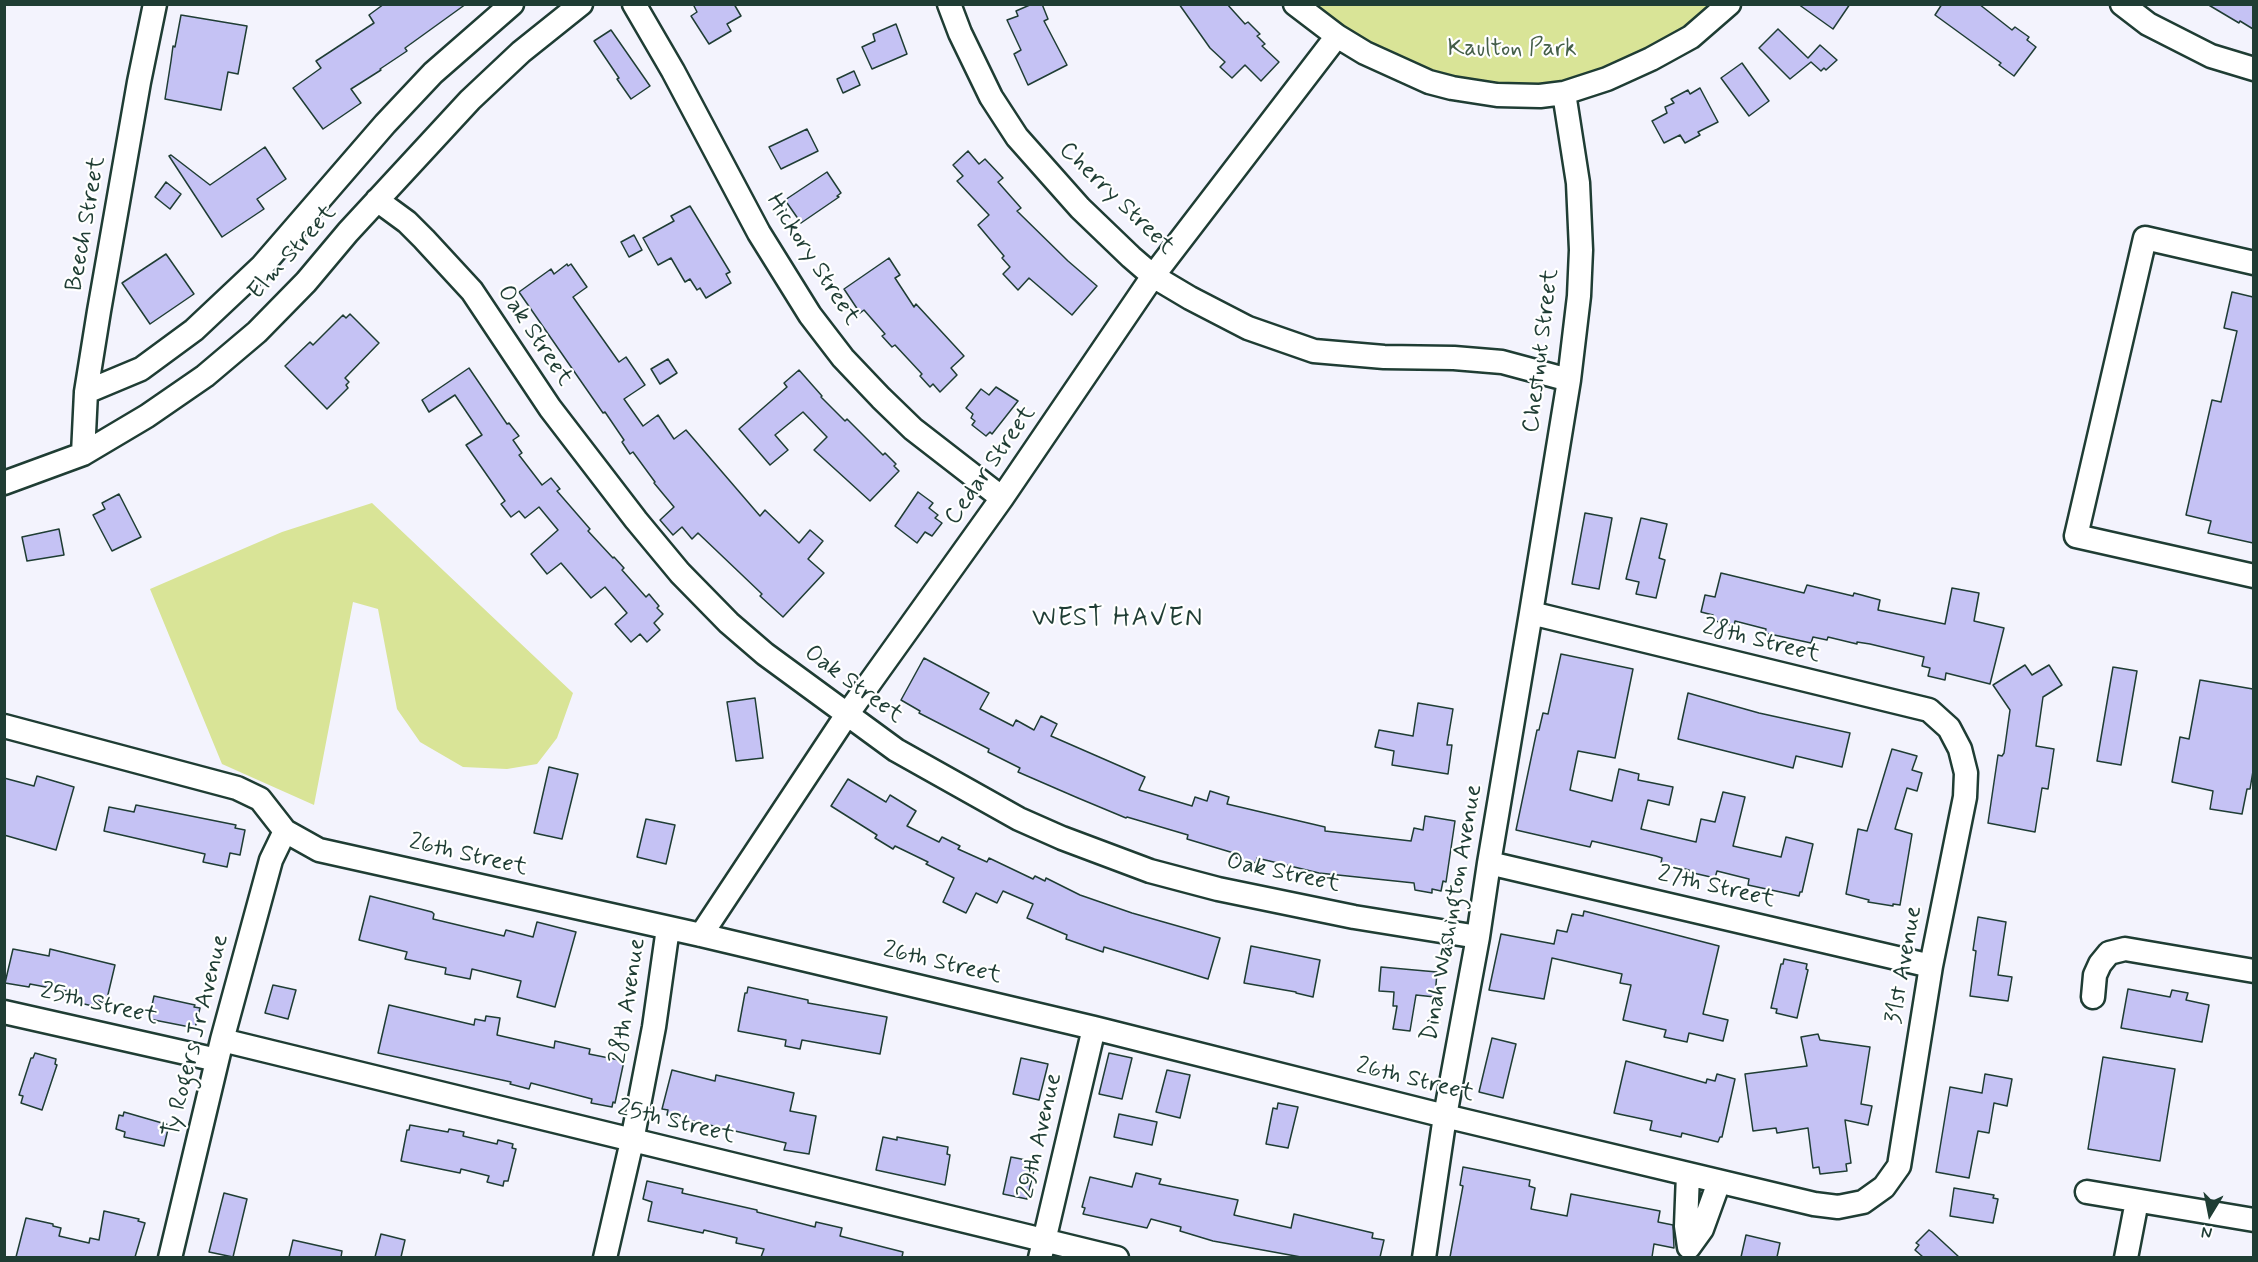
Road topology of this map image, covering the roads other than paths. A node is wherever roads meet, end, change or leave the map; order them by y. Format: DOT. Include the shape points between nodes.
graph roads {
  1 [pos="155,4"];
  2 [pos="512,4"];
  3 [pos="581,4"];
  4 [pos="634,4"];
  5 [pos="949,4"];
  6 [pos="1294,4"];
  7 [pos="1729,4"];
  8 [pos="2122,4"];
  9 [pos="1337,36"];
  10 [pos="2253,69"];
  11 [pos="1564,93"];
  12 [pos="377,200"];
  13 [pos="2253,263"];
  14 [pos="1153,276"];
  15 [pos="1569,380"];
  16 [pos="86,392"];
  17 [pos="83,454"];
  18 [pos="4,483"];
  19 [pos="1002,498"];
  20 [pos="2253,576"];
  21 [pos="1531,613"];
  22 [pos="846,716"];
  23 [pos="4,726"];
  24 [pos="1960,749"];
  25 [pos="285,831"];
  26 [pos="1488,863"];
  27 [pos="668,928"];
  28 [pos="701,935"];
  29 [pos="1478,937"];
  30 [pos="1931,966"];
  31 [pos="2253,971"];
  32 [pos="2093,997"];
  33 [pos="4,1012"];
  34 [pos="1094,1028"];
  35 [pos="219,1050"];
  36 [pos="1445,1116"];
  37 [pos="632,1141"];
  38 [pos="1688,1174"];
  39 [pos="1719,1182"];
  40 [pos="1884,1187"];
  41 [pos="2086,1192"];
  42 [pos="2137,1201"];
  43 [pos="2253,1220"];
  44 [pos="1042,1249"];
  45 [pos="1687,1252"];
  46 [pos="170,1257"];
  47 [pos="605,1257"];
  48 [pos="1118,1257"];
  49 [pos="1424,1257"];
  50 [pos="2126,1257"];
  1 -- 16 [label="street, Beech Street"];
  2 -- 16 [label="street, Elm Street" via="467,42 385,123 262,266 194,330 141,369"];
  3 -- 12 [label="street, Elm Street" via="470,100"];
  4 -- 19 [label="street, Hickory Street" via="759,233 810,315 843,358 889,406 921,436"];
  5 -- 14 [label="street, Cherry Street" via="991,97 1017,137 1080,208"];
  6 -- 9 [label="street"];
  7 -- 11 [label="street" via="1691,37 1651,59"];
  8 -- 10 [label="street" via="2148,24 2211,56"];
  9 -- 11 [label="street" via="1408,73 1452,88 1497,95"];
  9 -- 14 [label="street, Cedar Street"];
  11 -- 15 [label="street, Chestnut Street" via="1578,183 1581,250"];
  12 -- 17 [label="street, Elm Street" via="257,332 205,376"];
  12 -- 22 [label="street, Oak Street" via="424,238 472,291 550,408 680,573 729,623"];
  13 -- 20 [label="street" via="2145,238 2076,536"];
  14 -- 15 [label="street, Cherry Street" via="1248,328 1314,351 1502,362"];
  14 -- 19 [label="street, Cedar Street"];
  15 -- 21 [label="street, Chestnut Street"];
  16 -- 17 [label="street, Beech Street"];
  17 -- 18 [label="street, Elm Street"];
  19 -- 22 [label="street, Cedar Street"];
  21 -- 24 [label="street, 28th Street" via="1929,711 1949,728"];
  21 -- 26 [label="street, Dinah Washington Avenue"];
  22 -- 28 [label="street, Cedar Street"];
  22 -- 29 [label="street, Oak Street" via="906,756 1019,819 1150,871 1354,917"];
  23 -- 25 [label="street, 26th Street" via="237,788 260,799"];
  24 -- 30 [label="street, 31st Avenue" via="1966,773 1965,797"];
  25 -- 27 [label="street, 26th Street" via="320,850"];
  25 -- 35 [label="street, Ty Rogers Jr Avenue" via="271,860"];
  26 -- 29 [label="street, Dinah Washington Avenue"];
  26 -- 30 [label="street, 27th Street"];
  27 -- 28 [label="street, 26th Street"];
  27 -- 37 [label="street, 28th Avenue"];
  28 -- 34 [label="street, 26th Street"];
  29 -- 36 [label="street, Dinah Washington Avenue"];
  30 -- 40 [label="street, 31st Avenue" via="1899,1166"];
  31 -- 32 [label="street" via="2125,949 2109,953 2100,964"];
  33 -- 35 [label="street, 25th Street"];
  34 -- 36 [label="street, 26th Street"];
  34 -- 44 [label="street, 29th Avenue"];
  35 -- 37 [label="street, 25th Street"];
  35 -- 46 [label="street, Ty Rogers Jr Avenue"];
  36 -- 38 [label="street, 26th Street"];
  36 -- 49 [label="street, Dinah Washington Avenue"];
  37 -- 44 [label="street, 25th Street"];
  37 -- 47 [label="street, 28th Avenue"];
  38 -- 39 [label="street, 26th Street"];
  38 -- 45 [label="street"];
  39 -- 40 [label="street, 26th Street" via="1838,1207 1863,1202"];
  39 -- 45 [label="street" via="1702,1229"];
  41 -- 42 [label="street"];
  42 -- 43 [label="street"];
  42 -- 50 [label="street"];
  44 -- 48 [label="street, 25th Street"];
}
